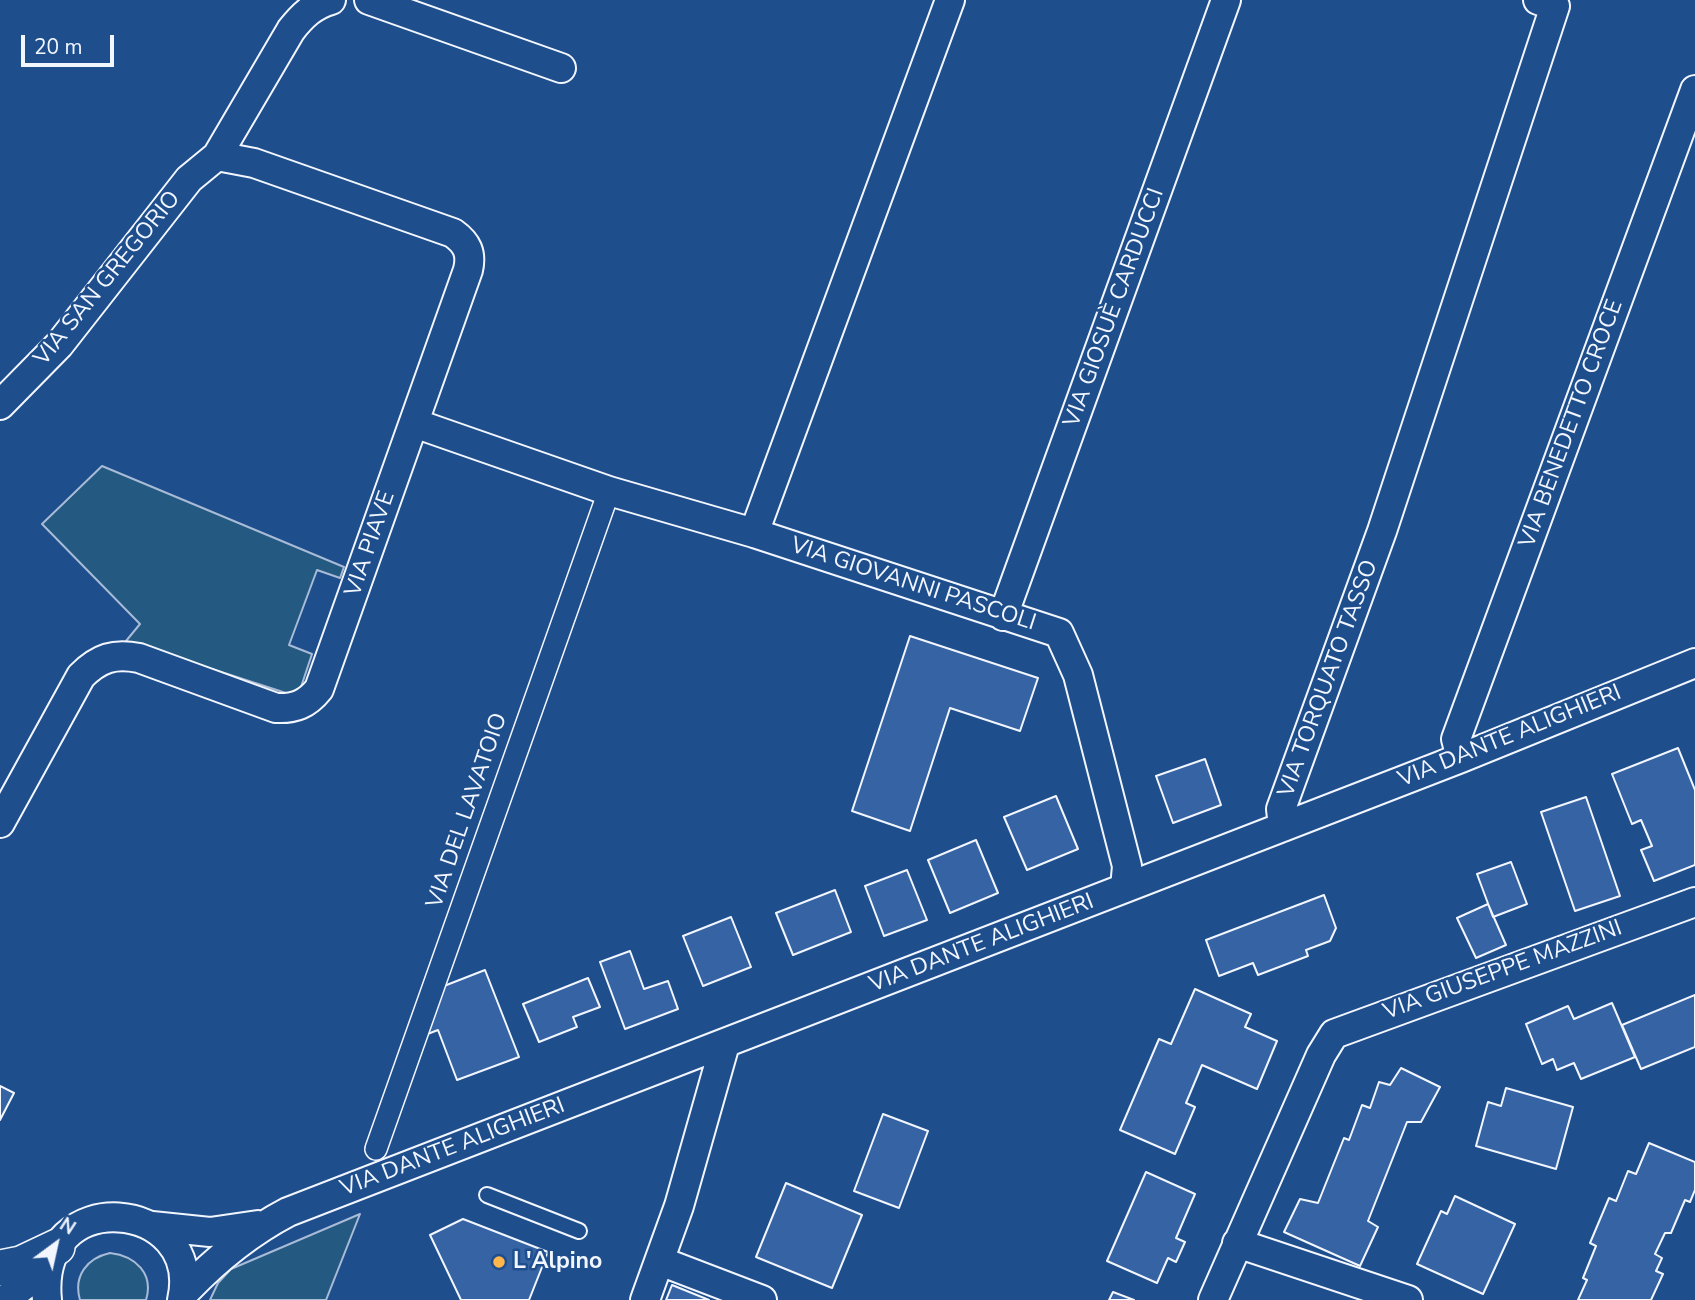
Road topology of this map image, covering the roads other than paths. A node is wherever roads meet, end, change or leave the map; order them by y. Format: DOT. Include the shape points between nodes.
graph roads {
  1 [pos="331,0"];
  2 [pos="369,0"];
  3 [pos="950,0"];
  4 [pos="1226,0"];
  5 [pos="1538,0"];
  6 [pos="561,68"];
  7 [pos="1695,90"];
  8 [pos="217,156"];
  9 [pos="0,405"];
  10 [pos="414,423"];
  11 [pos="609,491"];
  12 [pos="754,533"];
  13 [pos="1003,616"];
  14 [pos="1695,663"];
  15 [pos="1461,758"];
  16 [pos="0,823"];
  17 [pos="1283,827"];
  18 [pos="1125,888"];
  19 [pos="1695,902"];
  20 [pos="725,1044"];
  21 [pos="376,1149"];
  22 [pos="487,1195"];
  23 [pos="268,1223"];
  24 [pos="152,1226"];
  25 [pos="579,1231"];
  26 [pos="1237,1243"];
  27 [pos="53,1257"];
  28 [pos="660,1261"];
  29 [pos="0,1268"];
  30 [pos="183,1296"];
  31 [pos="5,1300"];
  32 [pos="47,1300"];
  33 [pos="645,1300"];
  34 [pos="762,1300"];
  35 [pos="1213,1300"];
  36 [pos="1408,1300"];
  1 -- 8 [label="street" via="304,14 291,30"];
  2 -- 6 [label="street"];
  3 -- 12 [label="street"];
  4 -- 13 [label="street, VIA GIOSUÈ CARDUCCI"];
  5 -- 17 [label="street, VIA TORQUATO TASSO" via="1555,6 1382,531 1281,809"];
  7 -- 15 [label="street, VIA BENEDETTO CROCE" via="1456,739"];
  8 -- 9 [label="street, VIA SAN GREGORIO" via="189,179 59,345"];
  8 -- 10 [label="street, VIA PIAVE" via="254,163 462,239 468,249 468,270"];
  10 -- 11 [label="street, VIA GIOVANNI PASCOLI"];
  10 -- 16 [label="street, VIA PIAVE" via="325,678 311,699 276,708 139,658 107,657 81,676"];
  11 -- 12 [label="street, VIA GIOVANNI PASCOLI"];
  11 -- 21 [label="street, VIA DEL LAVATOIO"];
  12 -- 13 [label="street, VIA GIOVANNI PASCOLI"];
  13 -- 18 [label="street, VIA GIOVANNI PASCOLI" via="1059,633 1078,675 1127,866"];
  14 -- 15 [label="street, VIA DANTE ALIGHIERI"];
  15 -- 17 [label="street, VIA DANTE ALIGHIERI"];
  17 -- 18 [label="street, VIA DANTE ALIGHIERI"];
  18 -- 20 [label="street, VIA DANTE ALIGHIERI"];
  19 -- 26 [label="street, VIA GIUSEPPE MAZZINI" via="1334,1034"];
  20 -- 23 [label="street, VIA DANTE ALIGHIERI"];
  20 -- 28 [label="street"];
  22 -- 25 [label="lane"];
  23 -- 24 [label="street, VIA DANTE ALIGHIERI" via="210,1232"];
  23 -- 30 [label="street, VIA DANTE ALIGHIERI" via="223,1254"];
  24 -- 27 [label="street, VIA DANTE ALIGHIERI" via="133,1218 91,1220 72,1231"];
  24 -- 30 [label="street" via="178,1255 184,1274"];
  26 -- 35 [label="street, VIA GIUSEPPE MAZZINI"];
  26 -- 36 [label="street"];
  27 -- 29 [label="street"];
  27 -- 31 [label="street, VIA DANTE ALIGHIERI"];
  27 -- 32 [label="street"];
  28 -- 33 [label="street"];
  28 -- 34 [label="street"];
}
